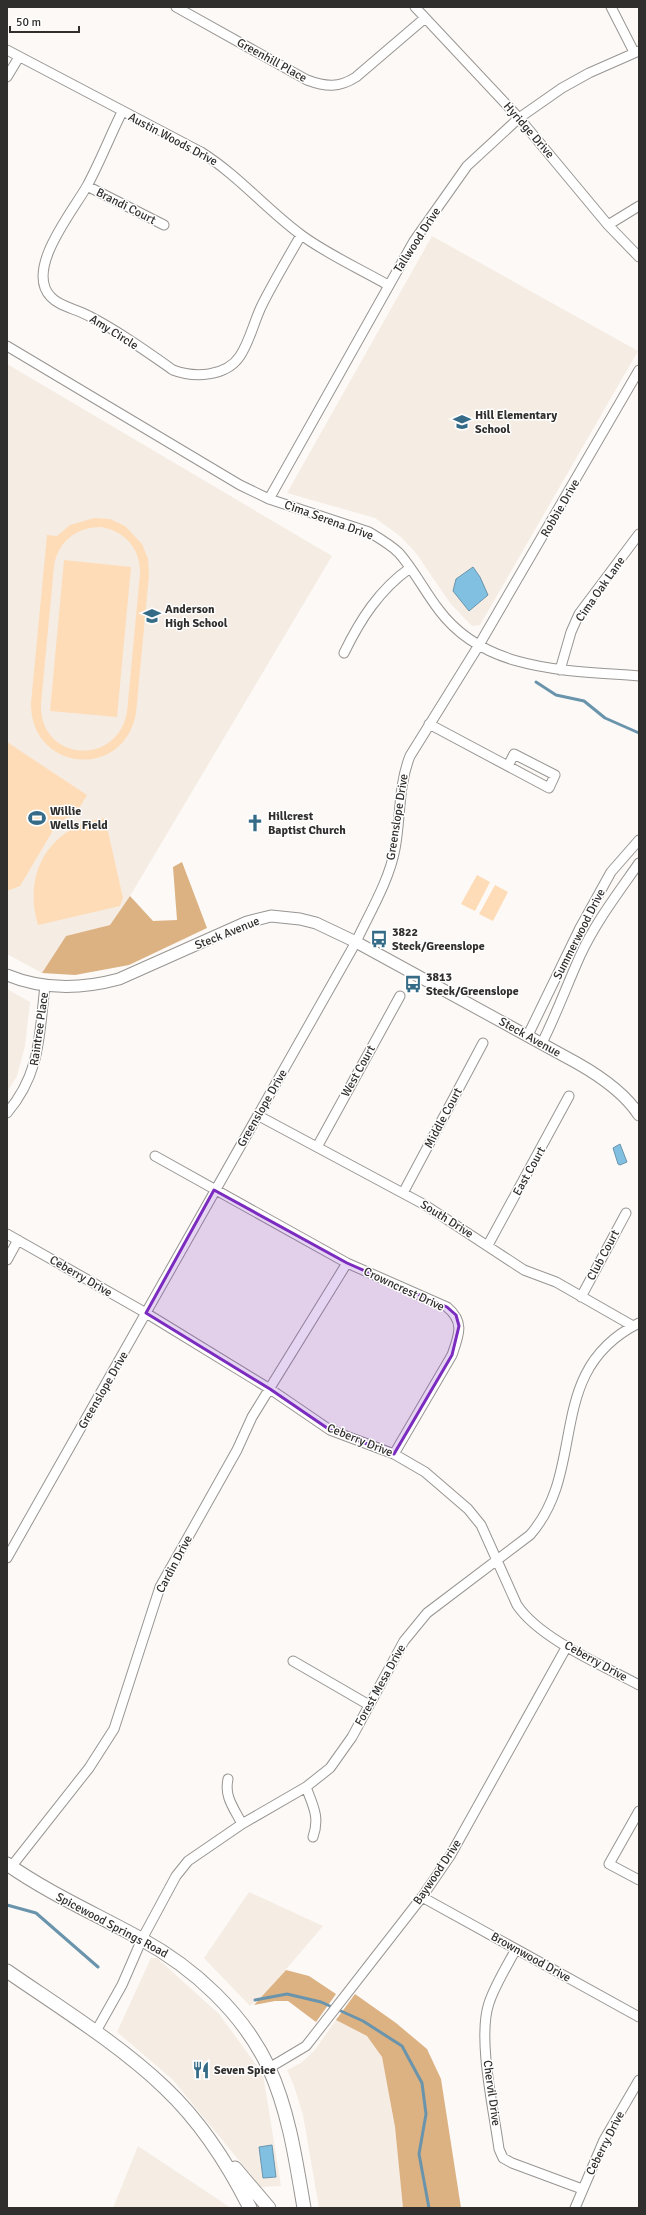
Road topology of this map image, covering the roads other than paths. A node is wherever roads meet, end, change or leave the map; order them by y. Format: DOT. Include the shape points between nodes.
graph roads {
  1 [pos="176,7"];
  2 [pos="415,7"];
  3 [pos="611,7"];
  4 [pos="425,18"];
  5 [pos="7,50"];
  6 [pos="637,51"];
  7 [pos="19,57"];
  8 [pos="7,77"];
  9 [pos="122,112"];
  10 [pos="519,118"];
  11 [pos="87,186"];
  12 [pos="639,206"];
  13 [pos="164,225"];
  14 [pos="608,225"];
  15 [pos="301,235"];
  16 [pos="639,257"];
  17 [pos="388,285"];
  18 [pos="7,346"];
  19 [pos="639,370"];
  20 [pos="269,499"];
  21 [pos="639,534"];
  22 [pos="410,568"];
  23 [pos="479,645"];
  24 [pos="344,654"];
  25 [pos="560,670"];
  26 [pos="639,676"];
  27 [pos="430,724"];
  28 [pos="508,766"];
  29 [pos="639,840"];
  30 [pos="639,863"];
  31 [pos="356,942"];
  32 [pos="7,975"];
  33 [pos="45,986"];
  34 [pos="400,996"];
  35 [pos="528,1035"];
  36 [pos="483,1043"];
  37 [pos="542,1043"];
  38 [pos="569,1096"];
  39 [pos="7,1113"];
  40 [pos="259,1116"];
  41 [pos="639,1116"];
  42 [pos="317,1146"];
  43 [pos="155,1156"];
  44 [pos="214,1190"];
  45 [pos="403,1193"];
  46 [pos="626,1213"];
  47 [pos="7,1234"];
  48 [pos="18,1240"];
  49 [pos="488,1245"];
  50 [pos="7,1260"];
  51 [pos="347,1263"];
  52 [pos="581,1297"];
  53 [pos="146,1313"];
  54 [pos="636,1324"];
  55 [pos="270,1389"];
  56 [pos="394,1454"];
  57 [pos="7,1558"];
  58 [pos="497,1562"];
  59 [pos="567,1646"];
  60 [pos="293,1661"];
  61 [pos="639,1685"];
  62 [pos="369,1705"];
  63 [pos="228,1779"];
  64 [pos="306,1787"];
  65 [pos="639,1811"];
  66 [pos="242,1824"];
  67 [pos="313,1837"];
  68 [pos="9,1865"];
  69 [pos="639,1880"];
  70 [pos="422,1897"];
  71 [pos="142,1939"];
  72 [pos="516,1949"];
  73 [pos="7,1971"];
  74 [pos="639,2017"];
  75 [pos="95,2033"];
  76 [pos="269,2068"];
  77 [pos="639,2080"];
  78 [pos="220,2153"];
  79 [pos="582,2189"];
  80 [pos="250,2208"];
  81 [pos="269,2208"];
  82 [pos="304,2208"];
  83 [pos="575,2208"];
  1 -- 4 [label="street, Greenhill Place" via="307,80 331,86 345,84 356,77"];
  2 -- 4 [label="street, Hyridge Drive"];
  3 -- 6 [label="street"];
  4 -- 10 [label="street, Hyridge Drive"];
  5 -- 7 [label="street, Austin Woods Drive"];
  6 -- 10 [label="street, Tallwood Drive" via="589,73"];
  7 -- 8 [label="street"];
  7 -- 9 [label="street, Austin Woods Drive"];
  9 -- 11 [label="street, Amy Circle"];
  9 -- 15 [label="street, Austin Woods Drive" via="222,165"];
  10 -- 14 [label="street, Hyridge Drive"];
  10 -- 17 [label="street, Tallwood Drive" via="467,166 414,241"];
  11 -- 13 [label="street, Brandi Court"];
  11 -- 15 [label="street, Amy Circle" via="60,228 50,251 43,277 46,292 56,302 88,315 184,375 204,376 220,371 240,356 262,305"];
  12 -- 14 [label="street"];
  14 -- 16 [label="street, Hyridge Drive"];
  15 -- 17 [label="street, Austin Woods Drive"];
  17 -- 20 [label="street, Tallwood Drive"];
  18 -- 20 [label="street, Cima Serena Drive" via="209,468"];
  19 -- 23 [label="street, Robbie Drive"];
  20 -- 22 [label="street, Cima Serena Drive" via="369,532 398,552"];
  21 -- 25 [label="street, Cima Oak Lane" via="579,614"];
  22 -- 23 [label="street, Cima Serena Drive" via="455,630"];
  22 -- 24 [label="street" via="378,597 355,630"];
  23 -- 25 [label="street, Cima Serena Drive" via="513,662"];
  23 -- 27 [label="street, Greenslope Drive"];
  25 -- 26 [label="street, Cima Serena Drive"];
  27 -- 28 [label="street"];
  27 -- 31 [label="street, Greenslope Drive" via="410,756 403,774 394,850 383,884"];
  28 -- 28 [label="street" via="514,754 556,775 549,788"];
  29 -- 35 [label="street, Summerwood Drive" via="612,872 580,928"];
  30 -- 37 [label="street, Summerwood Drive" via="609,906 580,955"];
  31 -- 33 [label="street, Steck Avenue" via="316,923 271,916 247,922 119,979 83,986"];
  31 -- 35 [label="street, Steck Avenue"];
  31 -- 40 [label="street, Greenslope Drive"];
  32 -- 33 [label="street, Steck Avenue"];
  33 -- 39 [label="street, Raintree Place" via="34,1069 26,1087"];
  34 -- 42 [label="street, West Court"];
  35 -- 37 [label="street, Steck Avenue"];
  36 -- 45 [label="street, Middle Court"];
  37 -- 41 [label="street, Steck Avenue" via="596,1074 624,1098"];
  38 -- 49 [label="street, East Court"];
  40 -- 42 [label="street, South Drive"];
  40 -- 44 [label="street, Greenslope Drive"];
  42 -- 45 [label="street, South Drive"];
  43 -- 44 [label="street, Crowncrest Drive"];
  44 -- 51 [label="street, Crowncrest Drive"];
  44 -- 53 [label="street, Greenslope Drive"];
  45 -- 49 [label="street, South Drive"];
  46 -- 52 [label="street, Club Court"];
  47 -- 48 [label="street, Ceberry Drive"];
  48 -- 50 [label="street"];
  48 -- 53 [label="street, Ceberry Drive"];
  49 -- 52 [label="street, South Drive" via="524,1270 556,1282"];
  51 -- 55 [label="street, Cardin Drive"];
  51 -- 56 [label="street, Crowncrest Drive" via="447,1307 456,1315 459,1326 458,1339 452,1355"];
  52 -- 54 [label="street, South Drive"];
  53 -- 55 [label="street, Ceberry Drive"];
  53 -- 57 [label="street, Greenslope Drive"];
  54 -- 58 [label="street, Forest Mesa Drive" via="615,1337 599,1352 580,1385 572,1408 559,1482 542,1521 530,1535"];
  55 -- 56 [label="street, Ceberry Drive" via="330,1430"];
  55 -- 68 [label="street, Cardin Drive" via="252,1417 237,1450 160,1587 114,1729 89,1768"];
  56 -- 58 [label="street, Ceberry Drive" via="425,1472 468,1508 481,1525"];
  58 -- 59 [label="street, Ceberry Drive" via="517,1605 525,1616"];
  58 -- 62 [label="street, Forest Mesa Drive" via="427,1613 414,1627"];
  59 -- 61 [label="street, Ceberry Drive"];
  59 -- 70 [label="street, Baywood Drive" via="450,1856"];
  60 -- 62 [label="street"];
  62 -- 64 [label="street, Forest Mesa Drive" via="330,1768"];
  63 -- 66 [label="street" via="228,1799"];
  64 -- 66 [label="street, Forest Mesa Drive"];
  64 -- 67 [label="street" via="317,1816"];
  65 -- 69 [label="street" via="609,1864"];
  66 -- 71 [label="street, Forest Mesa Drive" via="188,1861 176,1876"];
  68 -- 71 [label="main road, Spicewood Springs Road" via="73,1905"];
  70 -- 72 [label="street, Brownwood Drive"];
  70 -- 76 [label="street, Baywood Drive" via="306,2046"];
  71 -- 75 [label="street, Forest Mesa Drive" via="122,1985"];
  71 -- 76 [label="main road, Spicewood Springs Road" via="173,1958 229,2008"];
  72 -- 74 [label="street, Brownwood Drive"];
  72 -- 79 [label="street, Chervil Drive" via="489,2003 484,2039 499,2149 503,2158 512,2163"];
  73 -- 75 [label="main road"];
  75 -- 78 [label="main road" via="165,2088 194,2119"];
  76 -- 82 [label="main road, Spicewood Springs Road" via="288,2123"];
  77 -- 79 [label="street, Ceberry Drive" via="604,2140"];
  78 -- 80 [label="main road"];
  78 -- 81 [label="main road"];
  79 -- 83 [label="street, Ceberry Drive"];
}
